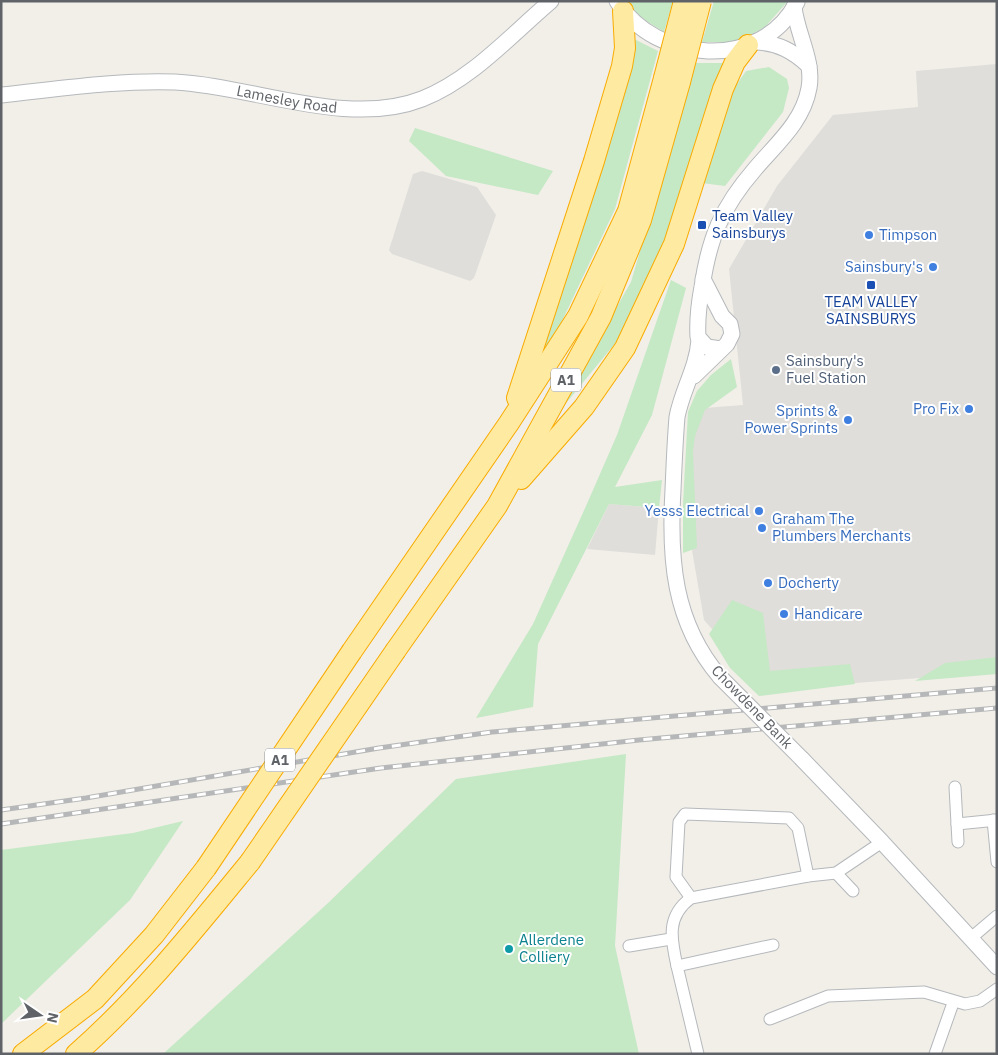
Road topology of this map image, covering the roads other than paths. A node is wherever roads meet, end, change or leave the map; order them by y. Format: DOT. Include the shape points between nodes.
graph roads {
  1 [pos="559,1"];
  2 [pos="684,1"];
  3 [pos="701,1"];
  4 [pos="796,4"];
  5 [pos="546,5"];
  6 [pos="617,5"];
  7 [pos="752,44"];
  8 [pos="809,66"];
  9 [pos="672,80"];
  10 [pos="1,94"];
  11 [pos="703,279"];
  12 [pos="722,316"];
  13 [pos="699,334"];
  14 [pos="721,349"];
  15 [pos="691,379"];
  16 [pos="508,423"];
  17 [pos="497,506"];
  18 [pos="955,787"];
  19 [pos="995,820"];
  20 [pos="957,824"];
  21 [pos="882,842"];
  22 [pos="958,842"];
  23 [pos="997,862"];
  24 [pos="836,873"];
  25 [pos="808,876"];
  26 [pos="853,891"];
  27 [pos="691,898"];
  28 [pos="997,916"];
  29 [pos="971,938"];
  30 [pos="671,939"];
  31 [pos="773,945"];
  32 [pos="629,946"];
  33 [pos="677,966"];
  34 [pos="997,967"];
  35 [pos="997,989"];
  36 [pos="953,1002"];
  37 [pos="770,1019"];
  38 [pos="23,1054"];
  39 [pos="76,1054"];
  40 [pos="698,1054"];
  41 [pos="935,1054"];
  1 -- 5 [label="street, Lamesley Road"];
  2 -- 9 [label="highway, A1, bridge"];
  3 -- 9 [label="highway, A1, bridge"];
  4 -- 7 [label="street" via="780,25"];
  4 -- 8 [label="street, Chowdene Bank" via="795,19"];
  5 -- 10 [label="street, Lamesley Road" via="449,86 421,100 394,107 365,110 335,108 175,82 124,83"];
  6 -- 7 [label="street" via="648,33 680,48 719,51"];
  6 -- 16 [label="highway" via="625,40 622,66"];
  7 -- 8 [label="street" via="774,44 787,49"];
  7 -- 17 [label="highway" via="735,62 723,89 674,244 625,348 584,408"];
  8 -- 11 [label="street, Chowdene Bank" via="811,79 804,107 730,202 710,241"];
  9 -- 16 [label="highway, A1" via="628,211 578,316"];
  9 -- 17 [label="highway, A1" via="641,220 601,317"];
  11 -- 12 [label="street"];
  11 -- 13 [label="street, Chowdene Bank"];
  12 -- 13 [label="street" via="706,317"];
  12 -- 14 [label="street" via="732,330 730,341"];
  13 -- 14 [label="street" via="710,349"];
  13 -- 15 [label="street, Chowdene Bank"];
  14 -- 15 [label="street, Chowdene Bank"];
  15 -- 21 [label="street, Chowdene Bank, bridge" via="682,396 676,423 672,517 673,567 687,624 700,650 720,677"];
  16 -- 38 [label="highway, A1, bridge" via="206,868 154,935 95,998"];
  17 -- 39 [label="highway, A1, bridge" via="250,862 176,952"];
  18 -- 20 [label="street"];
  19 -- 20 [label="street"];
  19 -- 23 [label="street"];
  20 -- 22 [label="street"];
  21 -- 24 [label="street"];
  21 -- 29 [label="street, Chowdene Bank"];
  24 -- 25 [label="street"];
  24 -- 26 [label="street"];
  25 -- 27 [label="street"];
  25 -- 27 [label="street" via="798,828 790,818 686,814 679,822 676,877"];
  27 -- 30 [label="street" via="676,914"];
  28 -- 29 [label="street"];
  29 -- 34 [label="street, Chowdene Bank"];
  30 -- 32 [label="street"];
  30 -- 33 [label="street"];
  31 -- 33 [label="street"];
  33 -- 40 [label="street"];
  35 -- 36 [label="street" via="980,1001"];
  36 -- 37 [label="street" via="918,992 828,996"];
  36 -- 41 [label="street"];
}
